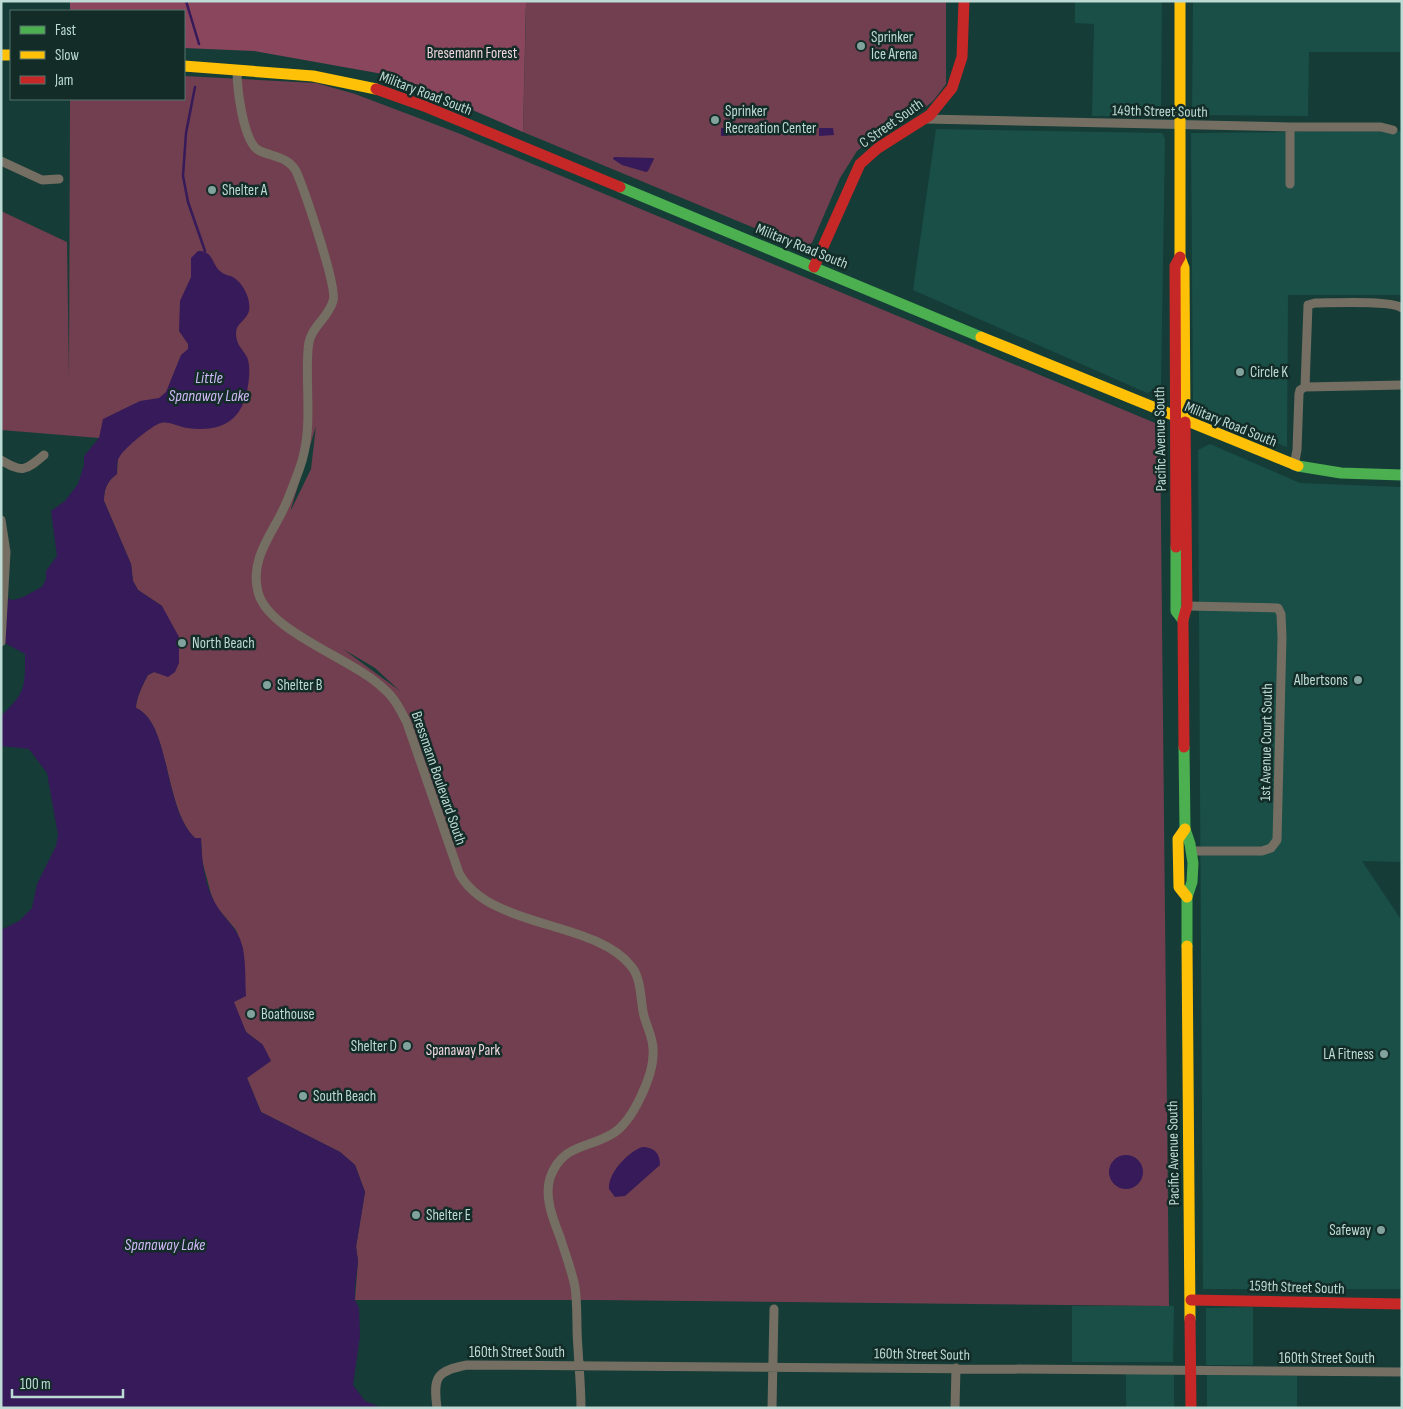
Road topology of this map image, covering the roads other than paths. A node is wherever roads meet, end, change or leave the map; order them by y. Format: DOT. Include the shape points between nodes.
graph roads {
  1 [pos="964,1"];
  2 [pos="1180,1"];
  3 [pos="185,66"];
  4 [pos="237,70"];
  5 [pos="926,118"];
  6 [pos="1179,125"];
  7 [pos="1290,127"];
  8 [pos="1393,130"];
  9 [pos="1,161"];
  10 [pos="59,179"];
  11 [pos="1290,184"];
  12 [pos="814,267"];
  13 [pos="1402,308"];
  14 [pos="1402,386"];
  15 [pos="1305,387"];
  16 [pos="1180,420"];
  17 [pos="44,455"];
  18 [pos="1,460"];
  19 [pos="1294,466"];
  20 [pos="1402,475"];
  21 [pos="1,520"];
  22 [pos="1187,606"];
  23 [pos="1183,620"];
  24 [pos="1,642"];
  25 [pos="1184,829"];
  26 [pos="1191,851"];
  27 [pos="1187,897"];
  28 [pos="1191,1300"];
  29 [pos="1402,1304"];
  30 [pos="774,1309"];
  31 [pos="581,1366"];
  32 [pos="773,1367"];
  33 [pos="956,1368"];
  34 [pos="1192,1370"];
  35 [pos="1402,1372"];
  36 [pos="437,1408"];
  37 [pos="581,1408"];
  38 [pos="772,1408"];
  39 [pos="955,1408"];
  40 [pos="1191,1408"];
  1 -- 5 [label="main road, C Street South" via="965,40 960,72 943,103"];
  2 -- 6 [label="main road, Pacific Avenue South"];
  3 -- 4 [label="main road, Military Road South"];
  4 -- 12 [label="main road, Military Road South" via="315,76 387,93"];
  4 -- 31 [label="street, Bressmann Boulevard South" via="248,137 256,148 290,163 296,172 330,270 335,294 331,306 312,330 308,347 309,427 304,455 284,509 257,562 256,581 262,604 276,620 378,683 396,702 407,723 458,873 471,890 503,908 604,945 631,966 638,980 654,1054 642,1098 628,1120 613,1134 579,1146 567,1154 549,1183 550,1210 574,1286"];
  5 -- 6 [label="street, 149th Street South"];
  5 -- 12 [label="main road, C Street South" via="882,145 860,164"];
  6 -- 7 [label="street, 149th Street South"];
  6 -- 16 [label="main road, Pacific Avenue South" via="1180,257 1184,268"];
  7 -- 8 [label="street, 149th Street South" via="1381,127"];
  7 -- 11 [label="street"];
  9 -- 10 [label="street" via="42,180"];
  12 -- 16 [label="main road, Military Road South"];
  13 -- 15 [label="street" via="1380,304 1308,305"];
  14 -- 15 [label="street"];
  15 -- 19 [label="street" via="1299,394"];
  16 -- 19 [label="main road, Military Road South"];
  16 -- 22 [label="main road, Pacific Avenue South"];
  16 -- 23 [label="main road, Pacific Avenue South" via="1176,611"];
  17 -- 18 [label="street" via="28,468 20,470"];
  19 -- 20 [label="main road, Military Road South" via="1340,474"];
  21 -- 24 [label="street" via="5,533"];
  22 -- 23 [label="main road, Pacific Avenue South"];
  22 -- 26 [label="street, 1st Avenue Court South" via="1278,608 1282,637 1277,840 1262,851"];
  23 -- 25 [label="main road, Pacific Avenue South"];
  25 -- 26 [label="main road, Pacific Avenue South" via="1191,839"];
  25 -- 27 [label="main road, Pacific Avenue South" via="1178,839 1178,870 1179,887"];
  26 -- 27 [label="main road, Pacific Avenue South" via="1192,888"];
  27 -- 28 [label="main road, Pacific Avenue South"];
  28 -- 29 [label="main road, 159th Street South"];
  28 -- 34 [label="main road, Pacific Avenue South"];
  30 -- 32 [label="street"];
  31 -- 32 [label="street, 160th Street South"];
  31 -- 36 [label="street, 160th Street South" via="467,1365 442,1372 436,1380"];
  31 -- 37 [label="street"];
  32 -- 33 [label="street, 160th Street South"];
  32 -- 38 [label="street"];
  33 -- 34 [label="street, 160th Street South"];
  33 -- 39 [label="street"];
  34 -- 35 [label="street, 160th Street South"];
  34 -- 40 [label="main road, Pacific Avenue South"];
}
